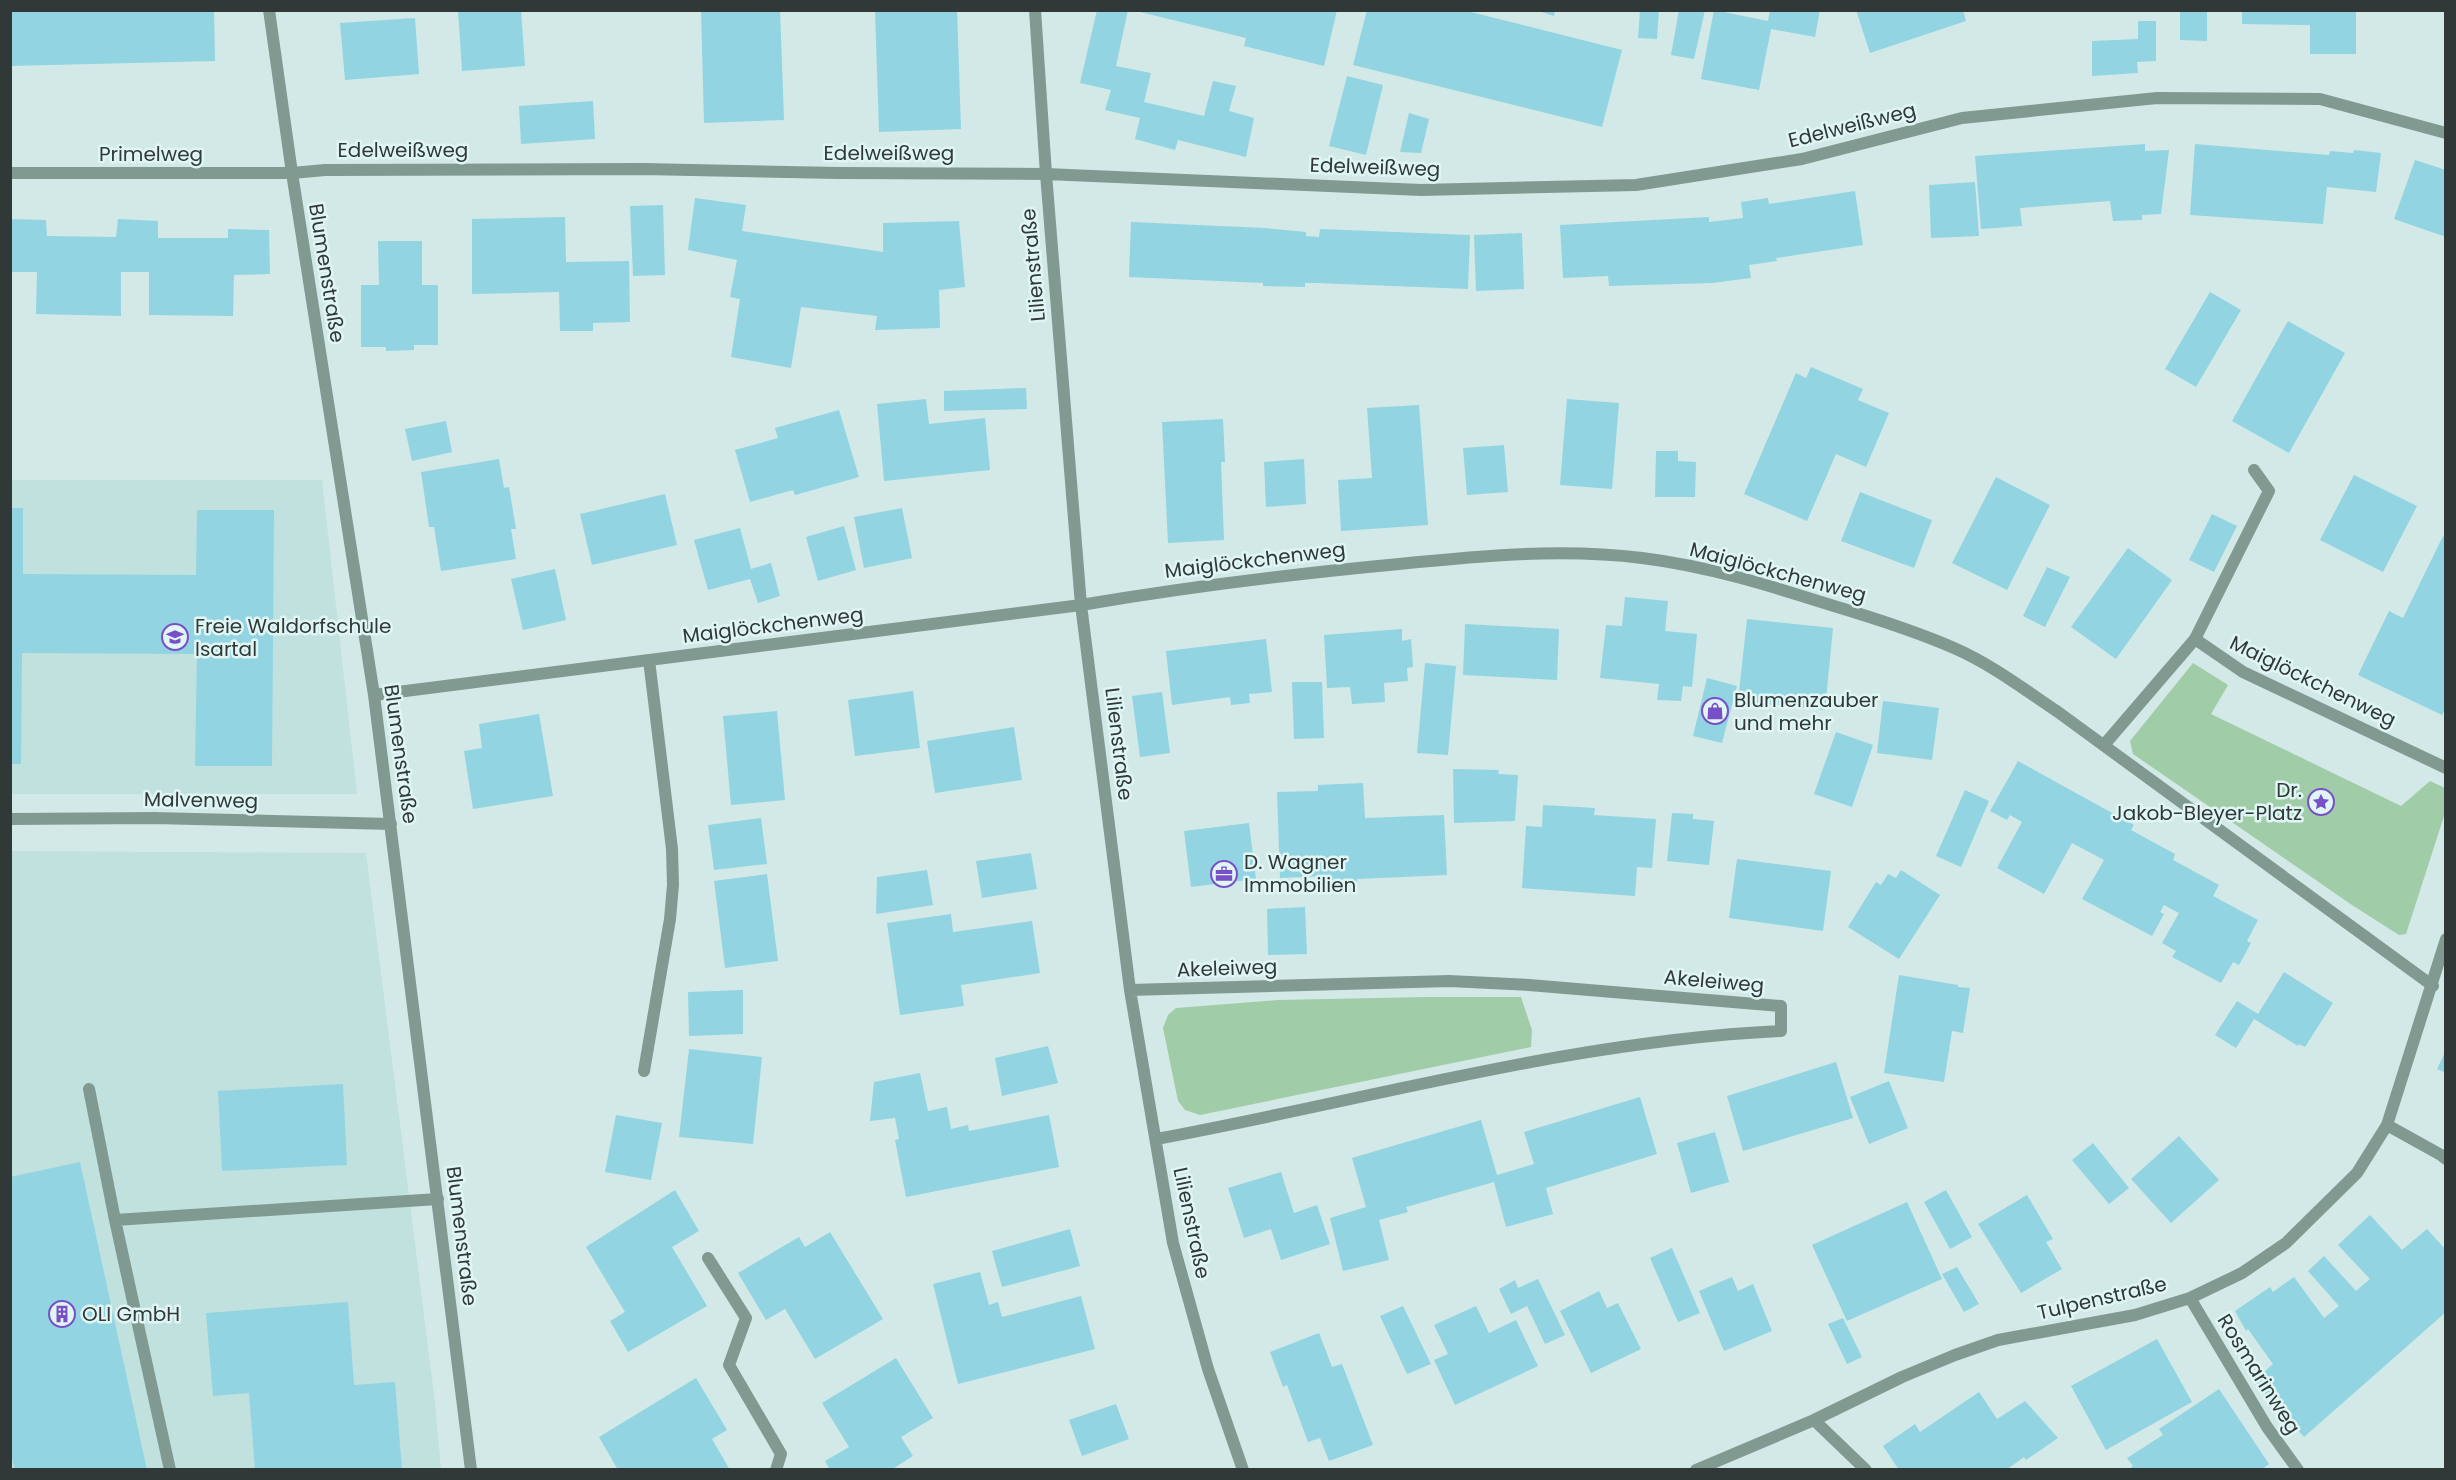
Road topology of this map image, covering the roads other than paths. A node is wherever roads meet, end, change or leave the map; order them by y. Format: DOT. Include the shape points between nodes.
graph roads {
  1 [pos="269,10"];
  2 [pos="1035,10"];
  3 [pos="2445,133"];
  4 [pos="10,173"];
  5 [pos="292,173"];
  6 [pos="1046,174"];
  7 [pos="2254,470"];
  8 [pos="1081,605"];
  9 [pos="2195,639"];
  10 [pos="649,660"];
  11 [pos="374,695"];
  12 [pos="2104,745"];
  13 [pos="2445,768"];
  14 [pos="10,819"];
  15 [pos="391,824"];
  16 [pos="2445,939"];
  17 [pos="2433,986"];
  18 [pos="1130,990"];
  19 [pos="644,1071"];
  20 [pos="89,1089"];
  21 [pos="2387,1125"];
  22 [pos="1156,1139"];
  23 [pos="2445,1159"];
  24 [pos="438,1199"];
  25 [pos="115,1220"];
  26 [pos="708,1258"];
  27 [pos="2190,1298"];
  28 [pos="1814,1420"];
  29 [pos="170,1470"];
  30 [pos="471,1470"];
  31 [pos="777,1470"];
  32 [pos="1243,1470"];
  33 [pos="1696,1470"];
  34 [pos="1866,1470"];
  35 [pos="2298,1470"];
  1 -- 5 [label="street, Blumenstraße"];
  2 -- 6 [label="street, Lilienstraße"];
  3 -- 6 [label="street, Edelweißweg" via="2320,99 2157,98 1962,118 1802,159 1636,185 1421,190"];
  4 -- 5 [label="street, Primelweg"];
  5 -- 6 [label="street, Edelweißweg" via="643,168"];
  5 -- 11 [label="street, Blumenstraße"];
  6 -- 8 [label="street, Lilienstraße"];
  7 -- 9 [label="street" via="2269,491"];
  8 -- 10 [label="street, Maiglöckchenweg"];
  8 -- 12 [label="street, Maiglöckchenweg" via="1172,589 1491,555 1641,558 1719,572 1796,593 1956,649 2008,679"];
  8 -- 18 [label="street, Lilienstraße"];
  9 -- 12 [label="street"];
  9 -- 13 [label="street, Maiglöckchenweg" via="2243,672"];
  10 -- 11 [label="street, Maiglöckchenweg"];
  10 -- 19 [label="street" via="673,885"];
  11 -- 15 [label="street, Blumenstraße"];
  12 -- 17 [label="street, Maiglöckchenweg"];
  14 -- 15 [label="street, Malvenweg"];
  15 -- 24 [label="street, Blumenstraße"];
  16 -- 17 [label="street, Tulpenstraße"];
  17 -- 21 [label="street, Tulpenstraße"];
  18 -- 22 [label="street, Lilienstraße"];
  18 -- 22 [label="street, Akeleiweg" via="1449,981 1780,1006 1780,1031 1571,1054"];
  20 -- 25 [label="street"];
  21 -- 23 [label="street"];
  21 -- 27 [label="street, Tulpenstraße" via="2357,1173 2286,1243 2242,1273"];
  22 -- 32 [label="street, Lilienstraße" via="1173,1243 1208,1370"];
  24 -- 25 [label="street"];
  24 -- 30 [label="street, Blumenstraße"];
  25 -- 29 [label="street"];
  26 -- 31 [label="street" via="746,1318 729,1365 781,1454"];
  27 -- 28 [label="street, Tulpenstraße" via="2134,1315 1998,1340 1902,1377"];
  27 -- 35 [label="street, Rosmarinweg" via="2267,1427"];
  28 -- 33 [label="street, Tulpenstraße"];
  28 -- 34 [label="street"];
}
